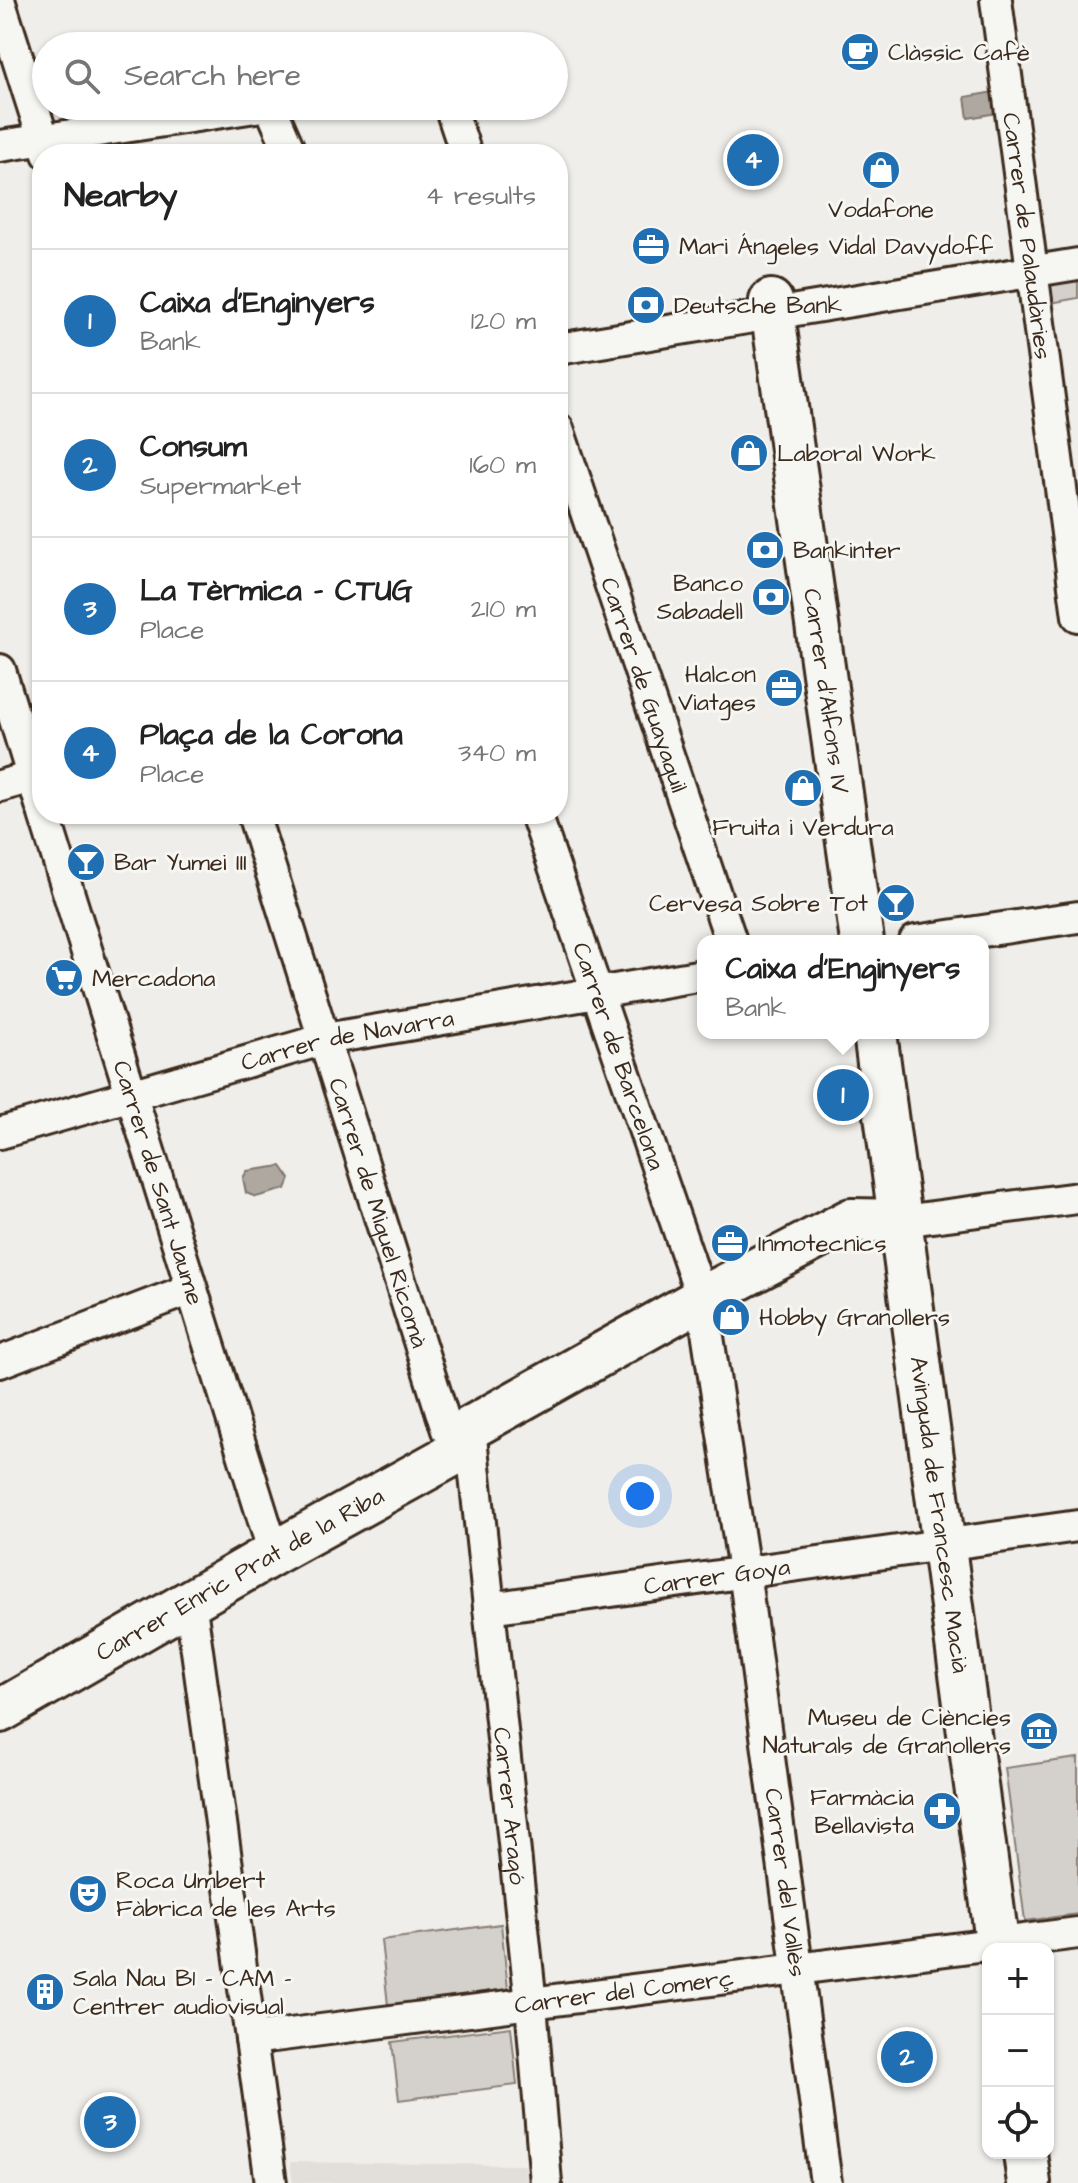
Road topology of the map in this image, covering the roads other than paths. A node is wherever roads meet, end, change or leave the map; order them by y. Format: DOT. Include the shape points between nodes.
graph roads {
  1 [pos="996,0"];
  2 [pos="0,3"];
  3 [pos="32,103"];
  4 [pos="37,120"];
  5 [pos="188,120"];
  6 [pos="276,120"];
  7 [pos="455,120"];
  8 [pos="45,144"];
  9 [pos="62,144"];
  10 [pos="287,144"];
  11 [pos="463,144"];
  12 [pos="0,146"];
  13 [pos="32,147"];
  14 [pos="1078,264"];
  15 [pos="1032,272"];
  16 [pos="772,308"];
  17 [pos="568,347"];
  18 [pos="568,459"];
  19 [pos="1078,616"];
  20 [pos="0,670"];
  21 [pos="32,761"];
  22 [pos="32,776"];
  23 [pos="0,786"];
  24 [pos="47,824"];
  25 [pos="256,824"];
  26 [pos="539,824"];
  27 [pos="1078,917"];
  28 [pos="729,935"];
  29 [pos="861,935"];
  30 [pos="956,935"];
  31 [pos="697,976"];
  32 [pos="596,995"];
  33 [pos="325,1039"];
  34 [pos="876,1039"];
  35 [pos="130,1094"];
  36 [pos="0,1133"];
  37 [pos="1078,1198"];
  38 [pos="902,1221"];
  39 [pos="191,1289"];
  40 [pos="702,1298"];
  41 [pos="0,1362"];
  42 [pos="458,1429"];
  43 [pos="1078,1526"];
  44 [pos="270,1541"];
  45 [pos="945,1545"];
  46 [pos="744,1571"];
  47 [pos="190,1600"];
  48 [pos="489,1608"];
  49 [pos="0,1683"];
  50 [pos="0,1711"];
  51 [pos="1078,1933"];
  52 [pos="998,1943"];
  53 [pos="1016,1943"];
  54 [pos="982,1948"];
  55 [pos="799,1969"];
  56 [pos="531,2004"];
  57 [pos="251,2039"];
  58 [pos="1026,2159"];
  59 [pos="271,2183"];
  60 [pos="546,2183"];
  61 [pos="826,2183"];
  62 [pos="1029,2183"];
  1 -- 15 [label="street, Carrer de Palaudàries"];
  2 -- 3 [label="street"];
  4 -- 8 [label="street"];
  5 -- 9 [label="street"];
  6 -- 10 [label="street"];
  7 -- 11 [label="street"];
  12 -- 13 [label="street"];
  14 -- 15 [label="street"];
  15 -- 16 [label="street"];
  15 -- 19 [label="street, Carrer de Palaudàries"];
  16 -- 17 [label="street"];
  16 -- 29 [label="street, Carrer d'Alfons IV"];
  18 -- 28 [label="street, Carrer de Guayaquil"];
  20 -- 21 [label="street"];
  22 -- 23 [label="street"];
  24 -- 35 [label="street, Carrer de Sant Jaume"];
  25 -- 33 [label="street, Carrer de Miquel Ricomà"];
  26 -- 32 [label="street, Carrer de Barcelona"];
  27 -- 30 [label="street"];
  31 -- 32 [label="street, Carrer de Navarra"];
  32 -- 33 [label="street, Carrer de Navarra"];
  32 -- 40 [label="street, Carrer de Barcelona"];
  33 -- 35 [label="street, Carrer de Navarra"];
  33 -- 42 [label="street, Carrer de Miquel Ricomà"];
  34 -- 38 [label="street"];
  35 -- 36 [label="street, Carrer de Navarra"];
  35 -- 39 [label="street, Carrer de Sant Jaume"];
  37 -- 38 [label="street"];
  38 -- 40 [label="street, Carrer Enric Prat de la Riba" via="851,1220"];
  38 -- 45 [label="street, Avinguda de Francesc Macià"];
  39 -- 41 [label="street"];
  39 -- 44 [label="street, Carrer de Sant Jaume"];
  40 -- 42 [label="street, Carrer Enric Prat de la Riba"];
  40 -- 46 [label="street, Carrer del Vallès"];
  42 -- 44 [label="street, Carrer Enric Prat de la Riba" via="450,1456"];
  42 -- 48 [label="street, Carrer Aragó"];
  43 -- 45 [label="street, Carrer Goya"];
  44 -- 47 [label="street, Carrer Enric Prat de la Riba"];
  44 -- 49 [label="street, Carrer Enric Prat de la Riba"];
  45 -- 46 [label="street, Carrer Goya"];
  45 -- 52 [label="street, Avinguda de Francesc Macià"];
  46 -- 48 [label="street, Carrer Goya"];
  46 -- 55 [label="street, Carrer del Vallès"];
  47 -- 50 [label="street, Carrer Enric Prat de la Riba"];
  47 -- 57 [label="street"];
  48 -- 56 [label="street, Carrer Aragó"];
  51 -- 53 [label="street, Carrer del Comerç"];
  54 -- 55 [label="street, Carrer del Comerç"];
  55 -- 56 [label="street, Carrer del Comerç"];
  55 -- 61 [label="street, Carrer del Vallès"];
  56 -- 57 [label="street, Carrer del Comerç"];
  56 -- 60 [label="street, Carrer Aragó"];
  57 -- 59 [label="street"];
  58 -- 62 [label="street"];
}
